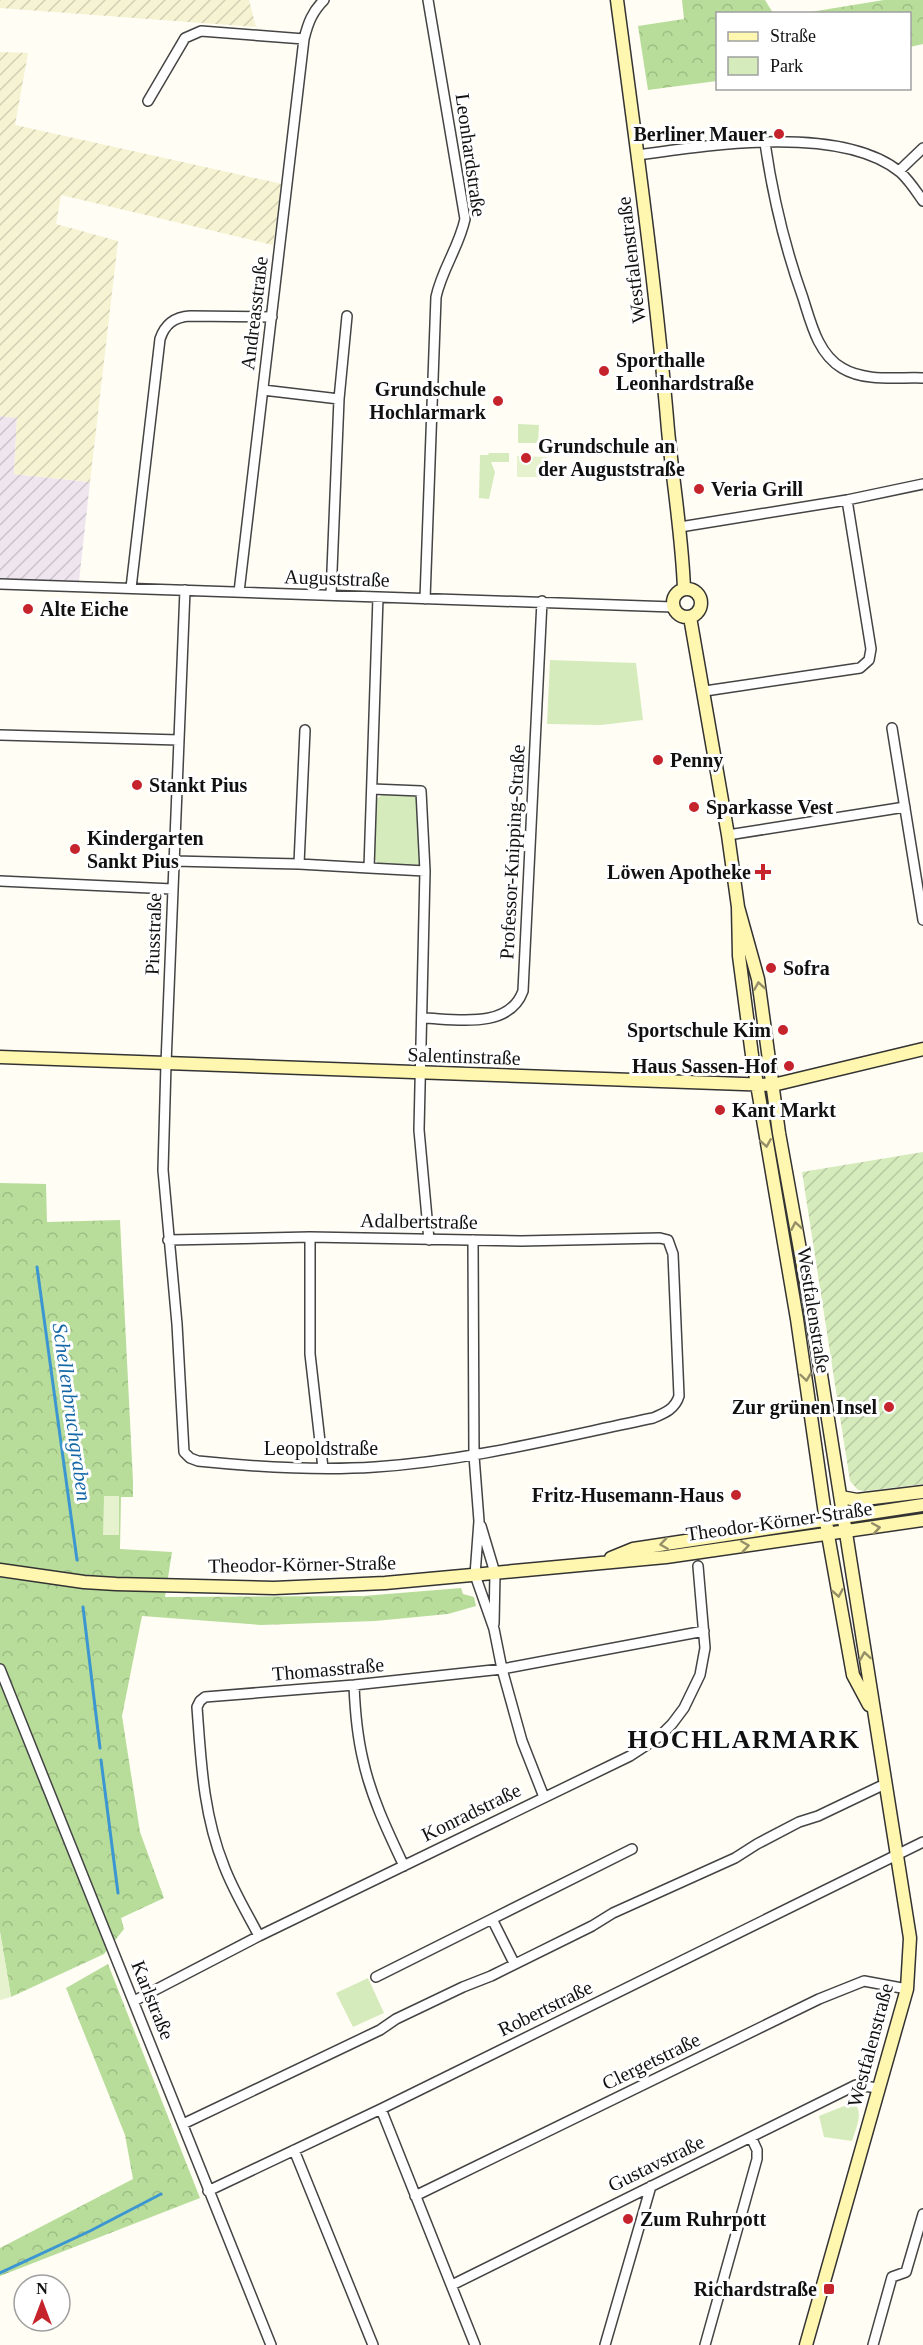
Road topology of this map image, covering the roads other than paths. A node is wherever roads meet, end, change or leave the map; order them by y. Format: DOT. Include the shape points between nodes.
graph roads {
  1 [pos="324,0"];
  2 [pos="428,0"];
  3 [pos="617,0"];
  4 [pos="304,39"];
  5 [pos="148,101"];
  6 [pos="765,143"];
  7 [pos="923,148"];
  8 [pos="638,155"];
  9 [pos="899,171"];
  10 [pos="923,201"];
  11 [pos="347,316"];
  12 [pos="272,317"];
  13 [pos="923,378"];
  14 [pos="263,390"];
  15 [pos="339,399"];
  16 [pos="923,484"];
  17 [pos="847,500"];
  18 [pos="680,527"];
  19 [pos="0,584"];
  20 [pos="131,588"];
  21 [pos="684,589"];
  22 [pos="185,590"];
  23 [pos="239,592"];
  24 [pos="332,595"];
  25 [pos="378,597"];
  26 [pos="425,599"];
  27 [pos="542,601"];
  28 [pos="673,607"];
  29 [pos="690,617"];
  30 [pos="705,691"];
  31 [pos="892,728"];
  32 [pos="305,730"];
  33 [pos="0,735"];
  34 [pos="179,740"];
  35 [pos="372,789"];
  36 [pos="905,807"];
  37 [pos="728,835"];
  38 [pos="174,861"];
  39 [pos="299,864"];
  40 [pos="369,868"];
  41 [pos="425,871"];
  42 [pos="0,881"];
  43 [pos="172,889"];
  44 [pos="738,907"];
  45 [pos="923,920"];
  46 [pos="423,1018"];
  47 [pos="923,1049"];
  48 [pos="0,1057"];
  49 [pos="165,1064"];
  50 [pos="422,1074"];
  51 [pos="757,1085"];
  52 [pos="773,1085"];
  53 [pos="310,1237"];
  54 [pos="168,1240"];
  55 [pos="429,1240"];
  56 [pos="473,1240"];
  57 [pos="668,1240"];
  58 [pos="474,1456"];
  59 [pos="323,1468"];
  60 [pos="923,1492"];
  61 [pos="841,1497"];
  62 [pos="923,1505"];
  63 [pos="844,1518"];
  64 [pos="923,1520"];
  65 [pos="479,1521"];
  66 [pos="826,1521"];
  67 [pos="846,1532"];
  68 [pos="828,1535"];
  69 [pos="605,1561"];
  70 [pos="698,1566"];
  71 [pos="0,1570"];
  72 [pos="495,1573"];
  73 [pos="475,1575"];
  74 [pos="494,1629"];
  75 [pos="704,1631"];
  76 [pos="0,1669"];
  77 [pos="502,1669"];
  78 [pos="354,1685"];
  79 [pos="873,1714"];
  80 [pos="885,1784"];
  81 [pos="544,1797"];
  82 [pos="923,1842"];
  83 [pos="633,1850"];
  84 [pos="896,1855"];
  85 [pos="404,1866"];
  86 [pos="492,1919"];
  87 [pos="259,1936"];
  88 [pos="514,1963"];
  89 [pos="376,1977"];
  90 [pos="907,1989"];
  91 [pos="134,2001"];
  92 [pos="879,2088"];
  93 [pos="381,2109"];
  94 [pos="183,2124"];
  95 [pos="751,2137"];
  96 [pos="294,2150"];
  97 [pos="651,2186"];
  98 [pos="208,2191"];
  99 [pos="415,2196"];
  100 [pos="923,2214"];
  101 [pos="452,2285"];
  102 [pos="271,2345"];
  103 [pos="373,2345"];
  104 [pos="476,2345"];
  105 [pos="605,2345"];
  106 [pos="705,2345"];
  107 [pos="806,2345"];
  108 [pos="873,2345"];
  1 -- 4 [label="street, Andreasstraße" via="309,21"];
  2 -- 26 [label="street, Leonhardstraße" via="465,219 462,234 440,276 436,297"];
  3 -- 8 [label="main road, Westfalenstraße"];
  4 -- 5 [label="street" via="201,31 185,38"];
  4 -- 12 [label="street, Andreasstraße"];
  6 -- 8 [label="street" via="701,146"];
  6 -- 9 [label="street" via="831,145 878,159"];
  6 -- 13 [label="street" via="778,223 823,349 840,367 861,376"];
  7 -- 9 [label="street"];
  8 -- 18 [label="main road, Westfalenstraße"];
  9 -- 10 [label="street"];
  11 -- 15 [label="street"];
  12 -- 14 [label="street, Andreasstraße"];
  12 -- 20 [label="street" via="178,317 163,328"];
  14 -- 15 [label="street"];
  14 -- 23 [label="street, Andreasstraße"];
  15 -- 24 [label="street"];
  16 -- 17 [label="street"];
  17 -- 18 [label="street"];
  17 -- 30 [label="street" via="871,649 866,664"];
  18 -- 21 [label="main road, Westfalenstraße"];
  19 -- 20 [label="street, Auguststraße"];
  20 -- 22 [label="street, Auguststraße"];
  21 -- 28 [label="main road" via="675,595"];
  21 -- 29 [label="main road, Westfalenstraße" via="693,590 701,600 700,609"];
  22 -- 23 [label="street, Auguststraße"];
  22 -- 34 [label="street, Piusstraße"];
  23 -- 24 [label="street, Auguststraße"];
  24 -- 25 [label="street, Auguststraße"];
  25 -- 26 [label="street, Auguststraße"];
  25 -- 35 [label="street"];
  26 -- 27 [label="street, Auguststraße"];
  27 -- 28 [label="street, Auguststraße"];
  27 -- 46 [label="street, Professor-Knipping-Straße" via="523,991 513,1008 502,1015"];
  28 -- 29 [label="main road" via="678,614"];
  29 -- 30 [label="main road, Westfalenstraße"];
  30 -- 37 [label="main road, Westfalenstraße"];
  31 -- 36 [label="street"];
  32 -- 39 [label="street"];
  33 -- 34 [label="street"];
  34 -- 38 [label="street, Piusstraße"];
  35 -- 40 [label="street"];
  35 -- 41 [label="street" via="421,791"];
  36 -- 37 [label="street"];
  36 -- 45 [label="street"];
  37 -- 44 [label="main road, Westfalenstraße"];
  38 -- 39 [label="street"];
  38 -- 43 [label="street, Piusstraße"];
  39 -- 40 [label="street"];
  40 -- 41 [label="street"];
  41 -- 46 [label="street"];
  42 -- 43 [label="street"];
  43 -- 49 [label="street, Piusstraße"];
  44 -- 51 [label="main road, Westfalenstraße" via="739,956"];
  52 -- 44 [label="main road, Westfalenstraße, one-way" via="758,979"];
  46 -- 50 [label="street"];
  47 -- 52 [label="main road, Salentinstraße"];
  48 -- 49 [label="main road, Salentinstraße"];
  49 -- 50 [label="main road, Salentinstraße"];
  49 -- 54 [label="street, Leopoldstraße"];
  50 -- 51 [label="main road, Salentinstraße"];
  50 -- 55 [label="street" via="419,1130"];
  51 -- 52 [label="main road, Salentinstraße"];
  51 -- 66 [label="main road, Westfalenstraße, one-way"];
  61 -- 52 [label="main road, Westfalenstraße, one-way"];
  53 -- 54 [label="street, Adalbertstraße"];
  53 -- 55 [label="street, Adalbertstraße"];
  53 -- 59 [label="street" via="310,1354"];
  54 -- 59 [label="street, Leopoldstraße" via="184,1452 198,1461 287,1469"];
  55 -- 56 [label="street, Adalbertstraße"];
  56 -- 57 [label="street, Adalbertstraße"];
  56 -- 58 [label="street"];
  57 -- 58 [label="street, Leopoldstraße" via="673,1254 679,1372 676,1405 653,1418"];
  58 -- 59 [label="street, Leopoldstraße" via="376,1467"];
  58 -- 65 [label="street"];
  60 -- 61 [label="main road, Theodor-Körner-Straße" via="856,1500"];
  61 -- 63 [label="main road, Westfalenstraße"];
  62 -- 63 [label="main road, Theodor-Körner-Straße"];
  63 -- 66 [label="main road, Theodor-Körner-Straße"];
  63 -- 67 [label="main road, Westfalenstraße"];
  67 -- 64 [label="main road, Theodor-Körner-Straße, one-way"];
  65 -- 72 [label="street"];
  65 -- 73 [label="street"];
  66 -- 68 [label="main road, Westfalenstraße"];
  66 -- 69 [label="main road, Theodor-Körner-Straße, one-way" via="633,1549"];
  67 -- 68 [label="main road, Theodor-Körner-Straße"];
  79 -- 67 [label="main road, Westfalenstraße, one-way"];
  69 -- 68 [label="main road, Theodor-Körner-Straße, one-way" via="666,1557"];
  68 -- 79 [label="main road, Westfalenstraße, one-way" via="853,1675"];
  69 -- 72 [label="main road, Theodor-Körner-Straße"];
  70 -- 75 [label="street, Konradstraße"];
  71 -- 73 [label="main road, Theodor-Körner-Straße" via="88,1582 274,1588"];
  72 -- 73 [label="main road, Theodor-Körner-Straße"];
  72 -- 74 [label="street"];
  73 -- 74 [label="street"];
  74 -- 77 [label="street"];
  75 -- 77 [label="street, Thomasstraße"];
  75 -- 81 [label="street, Konradstraße" via="703,1661 692,1694 659,1737 630,1756"];
  76 -- 91 [label="street, Karlstraße"];
  77 -- 78 [label="street, Thomasstraße"];
  77 -- 81 [label="street" via="522,1741"];
  78 -- 85 [label="street" via="363,1763"];
  78 -- 87 [label="street, Thomasstraße" via="205,1697 197,1707 210,1821 224,1868"];
  79 -- 80 [label="main road, Westfalenstraße"];
  80 -- 84 [label="main road, Westfalenstraße"];
  80 -- 88 [label="street" via="799,1822 735,1858 673,1884"];
  81 -- 85 [label="street, Konradstraße"];
  82 -- 84 [label="street, Robertstraße"];
  83 -- 86 [label="street"];
  84 -- 90 [label="main road, Westfalenstraße" via="910,1938"];
  84 -- 93 [label="street, Robertstraße"];
  85 -- 87 [label="street, Konradstraße"];
  86 -- 88 [label="street"];
  86 -- 89 [label="street"];
  87 -- 91 [label="street, Konradstraße"];
  88 -- 94 [label="street"];
  90 -- 92 [label="main road, Westfalenstraße"];
  90 -- 99 [label="street, Clergetstraße" via="864,1981 819,1999"];
  91 -- 94 [label="street, Karlstraße"];
  92 -- 95 [label="street, Gustavstraße" via="856,2085"];
  92 -- 107 [label="main road, Westfalenstraße"];
  93 -- 96 [label="street, Robertstraße"];
  93 -- 99 [label="street"];
  94 -- 98 [label="street, Karlstraße"];
  95 -- 97 [label="street, Gustavstraße"];
  95 -- 106 [label="street" via="757,2159"];
  96 -- 98 [label="street, Robertstraße"];
  96 -- 103 [label="street"];
  97 -- 101 [label="street, Gustavstraße"];
  97 -- 105 [label="street"];
  98 -- 102 [label="street, Karlstraße"];
  99 -- 101 [label="street"];
  100 -- 108 [label="street" via="906,2272 892,2277"];
  101 -- 104 [label="street"];
}
